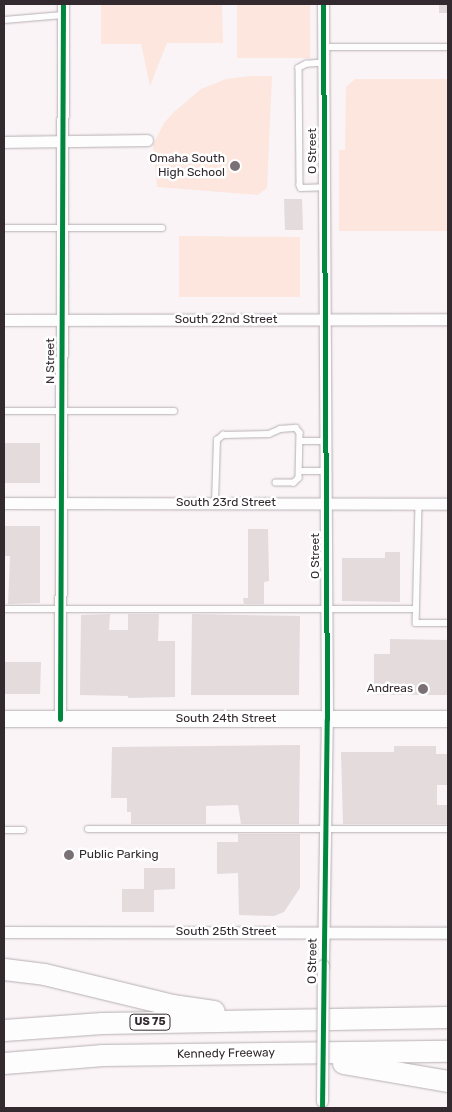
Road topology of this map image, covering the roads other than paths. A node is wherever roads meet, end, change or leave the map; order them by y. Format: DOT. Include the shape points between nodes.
graph roads {
  1 [pos="323,4"];
  2 [pos="63,10"];
  3 [pos="4,20"];
  4 [pos="323,47"];
  5 [pos="448,47"];
  6 [pos="323,63"];
  7 [pos="147,140"];
  8 [pos="4,142"];
  9 [pos="62,142"];
  10 [pos="324,187"];
  11 [pos="4,228"];
  12 [pos="162,228"];
  13 [pos="62,229"];
  14 [pos="325,319"];
  15 [pos="4,320"];
  16 [pos="62,320"];
  17 [pos="448,320"];
  18 [pos="4,411"];
  19 [pos="61,411"];
  20 [pos="174,411"];
  21 [pos="300,441"];
  22 [pos="325,441"];
  23 [pos="300,471"];
  24 [pos="325,471"];
  25 [pos="276,483"];
  26 [pos="325,503"];
  27 [pos="4,504"];
  28 [pos="61,504"];
  29 [pos="215,504"];
  30 [pos="419,504"];
  31 [pos="448,504"];
  32 [pos="4,609"];
  33 [pos="60,609"];
  34 [pos="326,609"];
  35 [pos="416,609"];
  36 [pos="448,623"];
  37 [pos="448,718"];
  38 [pos="4,719"];
  39 [pos="60,719"];
  40 [pos="326,719"];
  41 [pos="88,829"];
  42 [pos="324,829"];
  43 [pos="448,829"];
  44 [pos="4,830"];
  45 [pos="23,830"];
  46 [pos="4,932"];
  47 [pos="324,932"];
  48 [pos="448,933"];
  49 [pos="4,969"];
  50 [pos="448,1018"];
  51 [pos="297,1020"];
  52 [pos="4,1030"];
  53 [pos="448,1051"];
  54 [pos="253,1054"];
  55 [pos="31,1060"];
  56 [pos="4,1063"];
  57 [pos="4,1067"];
  58 [pos="448,1081"];
  59 [pos="322,1105"];
  1 -- 4 [label="street, O Street"];
  2 -- 3 [label="lane"];
  2 -- 9 [label="street, N Street"];
  4 -- 5 [label="lane"];
  4 -- 6 [label="street, O Street"];
  6 -- 10 [label="street, O Street"];
  6 -- 10 [label="lane" via="300,68 300,185 301,188"];
  7 -- 9 [label="street"];
  8 -- 9 [label="street"];
  9 -- 13 [label="street, N Street"];
  10 -- 14 [label="street, O Street"];
  11 -- 13 [label="lane"];
  12 -- 13 [label="lane"];
  13 -- 16 [label="street, N Street"];
  14 -- 16 [label="street, South 22nd Street"];
  14 -- 17 [label="street, South 22nd Street"];
  14 -- 22 [label="street, O Street"];
  15 -- 16 [label="street, South 22nd Street"];
  16 -- 19 [label="street, N Street"];
  18 -- 19 [label="lane"];
  19 -- 20 [label="lane"];
  19 -- 28 [label="street, N Street"];
  21 -- 22 [label="lane"];
  21 -- 23 [label="lane"];
  21 -- 29 [label="lane" via="296,428 269,434 223,435 217,440"];
  22 -- 24 [label="street, O Street"];
  23 -- 24 [label="lane"];
  23 -- 25 [label="lane" via="300,478 294,483"];
  24 -- 26 [label="street, O Street"];
  26 -- 29 [label="street, South 23rd Street"];
  26 -- 30 [label="street, South 23rd Street"];
  26 -- 34 [label="street, O Street"];
  27 -- 28 [label="street, South 23rd Street"];
  28 -- 29 [label="street, South 23rd Street"];
  28 -- 33 [label="street, N Street"];
  30 -- 31 [label="street, South 23rd Street"];
  30 -- 35 [label="lane"];
  32 -- 33 [label="lane"];
  33 -- 34 [label="lane"];
  33 -- 39 [label="street, N Street"];
  34 -- 35 [label="lane"];
  34 -- 40 [label="street, O Street"];
  35 -- 36 [label="lane" via="416,622"];
  37 -- 40 [label="main road, South 24th Street"];
  38 -- 39 [label="main road, South 24th Street"];
  39 -- 40 [label="main road, South 24th Street"];
  40 -- 42 [label="street, O Street"];
  41 -- 42 [label="lane"];
  42 -- 43 [label="lane"];
  42 -- 47 [label="street, O Street"];
  44 -- 45 [label="lane"];
  46 -- 47 [label="street, South 25th Street"];
  47 -- 48 [label="street, South 25th Street"];
  47 -- 59 [label="street, O Street, bridge"];
  49 -- 51 [label="highway" via="94,985 172,1005"];
  50 -- 51 [label="highway, US 75"];
  51 -- 52 [label="highway, US 75" via="102,1023"];
  53 -- 54 [label="highway, Kennedy Freeway"];
  54 -- 55 [label="highway, Kennedy Freeway"];
  54 -- 58 [label="highway" via="389,1069"];
  55 -- 56 [label="highway, Kennedy Freeway"];
  55 -- 57 [label="highway"];
}
